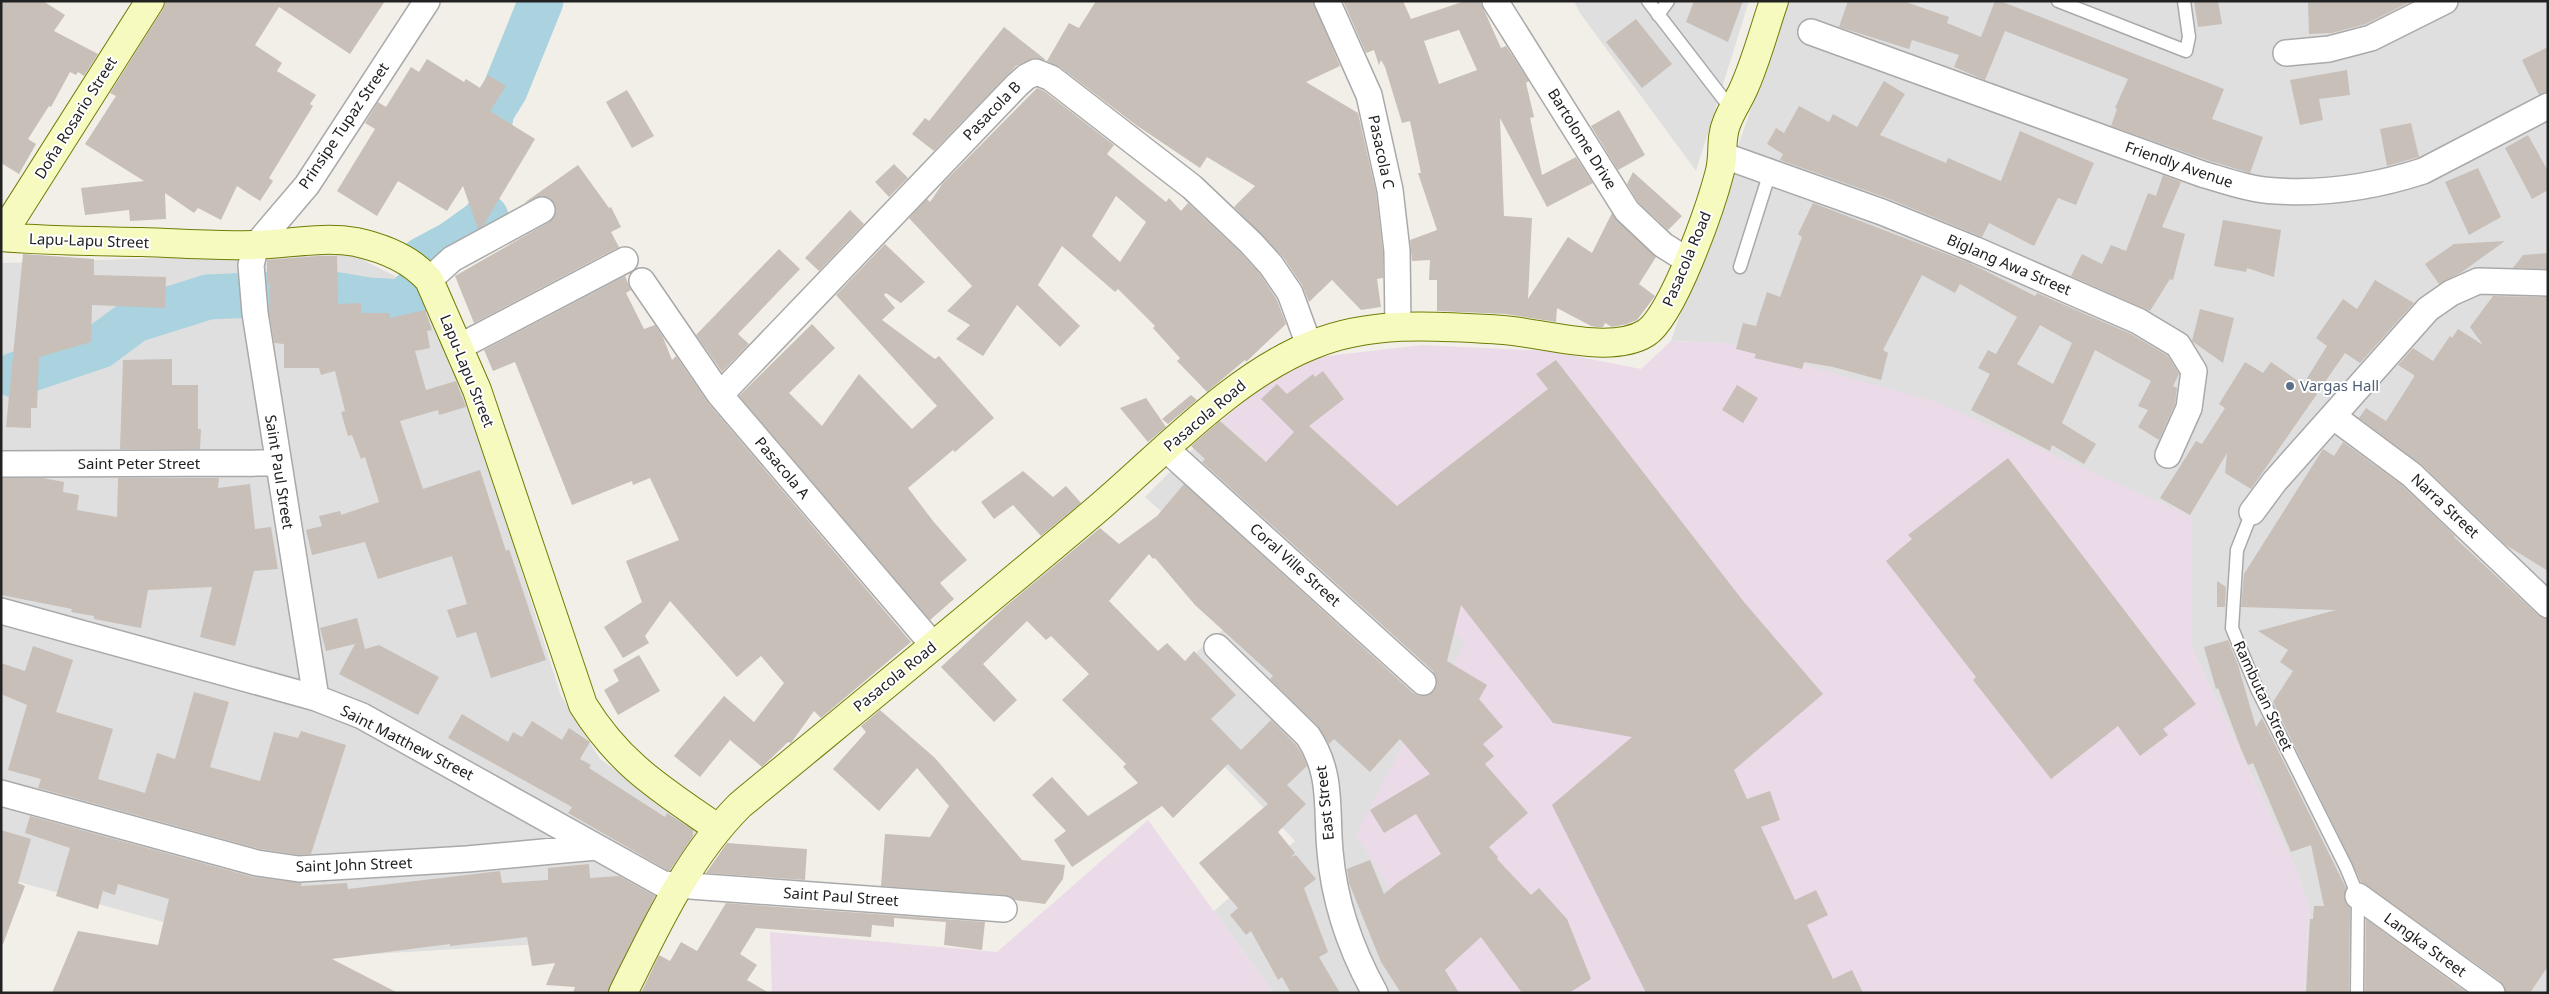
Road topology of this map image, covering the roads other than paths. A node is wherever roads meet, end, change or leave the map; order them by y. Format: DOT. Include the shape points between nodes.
graph roads {
  1 [pos="150,1"];
  2 [pos="426,1"];
  3 [pos="1327,1"];
  4 [pos="1495,1"];
  5 [pos="1648,1"];
  6 [pos="1668,1"];
  7 [pos="1774,1"];
  8 [pos="2058,1"];
  9 [pos="2184,1"];
  10 [pos="2445,1"];
  11 [pos="1658,15"];
  12 [pos="1811,32"];
  13 [pos="2286,53"];
  14 [pos="2548,106"];
  15 [pos="1732,110"];
  16 [pos="1722,155"];
  17 [pos="1770,172"];
  18 [pos="542,210"];
  19 [pos="1,236"];
  20 [pos="256,245"];
  21 [pos="625,260"];
  22 [pos="1687,260"];
  23 [pos="1740,267"];
  24 [pos="428,280"];
  25 [pos="642,281"];
  26 [pos="2548,283"];
  27 [pos="1398,320"];
  28 [pos="1309,345"];
  29 [pos="459,347"];
  30 [pos="720,395"];
  31 [pos="2334,417"];
  32 [pos="1166,449"];
  33 [pos="2168,455"];
  34 [pos="278,463"];
  35 [pos="1,464"];
  36 [pos="2252,512"];
  37 [pos="2548,605"];
  38 [pos="1,611"];
  39 [pos="934,646"];
  40 [pos="1217,647"];
  41 [pos="1423,682"];
  42 [pos="316,698"];
  43 [pos="1,794"];
  44 [pos="717,828"];
  45 [pos="596,847"];
  46 [pos="678,886"];
  47 [pos="2358,896"];
  48 [pos="1004,909"];
  49 [pos="623,993"];
  50 [pos="1375,993"];
  51 [pos="2357,993"];
  52 [pos="2492,993"];
  1 -- 19 [label="street, Doña Rosario Street"];
  2 -- 20 [label="street, Prinsipe Tupaz Street" via="307,185"];
  3 -- 27 [label="street, Pasacola C" via="1368,94 1390,190 1397,251"];
  4 -- 22 [label="street, Bartolome Drive" via="1628,211 1663,245"];
  5 -- 11 [label="lane"];
  6 -- 11 [label="lane"];
  7 -- 15 [label="street, Pasacola Road" via="1744,87"];
  8 -- 9 [label="lane" via="2186,51 2189,37"];
  10 -- 13 [label="street" via="2371,38 2329,49"];
  11 -- 15 [label="lane"];
  12 -- 14 [label="street, Friendly Avenue" via="2202,174 2238,185 2275,191 2317,192 2362,186 2423,171"];
  15 -- 16 [label="street, Pasacola Road" via="1723,134"];
  16 -- 17 [label="street, Biglang Awa Street"];
  16 -- 22 [label="street, Pasacola Road" via="1712,199"];
  17 -- 23 [label="lane"];
  17 -- 33 [label="street, Biglang Awa Street" via="1976,250 2138,321 2178,345 2194,371 2189,408"];
  18 -- 24 [label="street" via="452,259"];
  19 -- 20 [label="street, Lapu-Lapu Street" via="56,242"];
  20 -- 24 [label="street, Lapu-Lapu Street" via="315,239 355,242 394,254 416,267"];
  20 -- 34 [label="street, Saint Paul Street" via="251,265 253,302"];
  21 -- 29 [label="street"];
  22 -- 27 [label="street, Pasacola Road" via="1659,322 1645,334 1626,342"];
  24 -- 29 [label="street, Lapu-Lapu Street"];
  25 -- 30 [label="street, Pasacola A"];
  26 -- 31 [label="street, Rambutan Street" via="2478,281 2450,293 2428,308"];
  27 -- 28 [label="street, Pasacola Road"];
  28 -- 30 [label="street, Pasacola B" via="1290,293 1251,243 1192,187 1050,78 1036,72 1017,85"];
  28 -- 32 [label="street, Pasacola Road" via="1250,379"];
  29 -- 44 [label="street, Lapu-Lapu Street" via="491,428 583,705 620,756 649,781"];
  30 -- 39 [label="street, Pasacola A"];
  31 -- 36 [label="street, Rambutan Street" via="2275,481"];
  31 -- 37 [label="street, Narra Street" via="2412,475"];
  32 -- 39 [label="street, Pasacola Road"];
  32 -- 41 [label="street, Coral Ville Street"];
  34 -- 35 [label="street, Saint Peter Street"];
  34 -- 42 [label="street, Saint Paul Street"];
  36 -- 47 [label="lane, Rambutan Street" via="2237,550 2232,628 2256,689"];
  38 -- 42 [label="street, Saint Matthew Street"];
  39 -- 44 [label="street, Pasacola Road" via="740,805"];
  40 -- 50 [label="street, East Street" via="1308,736 1316,749 1324,767 1336,887 1355,954"];
  42 -- 45 [label="street, Saint Matthew Street" via="362,716"];
  43 -- 45 [label="street, Saint John Street" via="257,863 299,869 467,860"];
  44 -- 46 [label="street, Pasacola Road"];
  45 -- 46 [label="street, Saint Matthew Street" via="663,884"];
  46 -- 48 [label="street, Saint Paul Street"];
  46 -- 49 [label="street, Pasacola Road"];
  47 -- 51 [label="lane, Rambutan Street"];
  47 -- 52 [label="street, Langka Street"];
}
